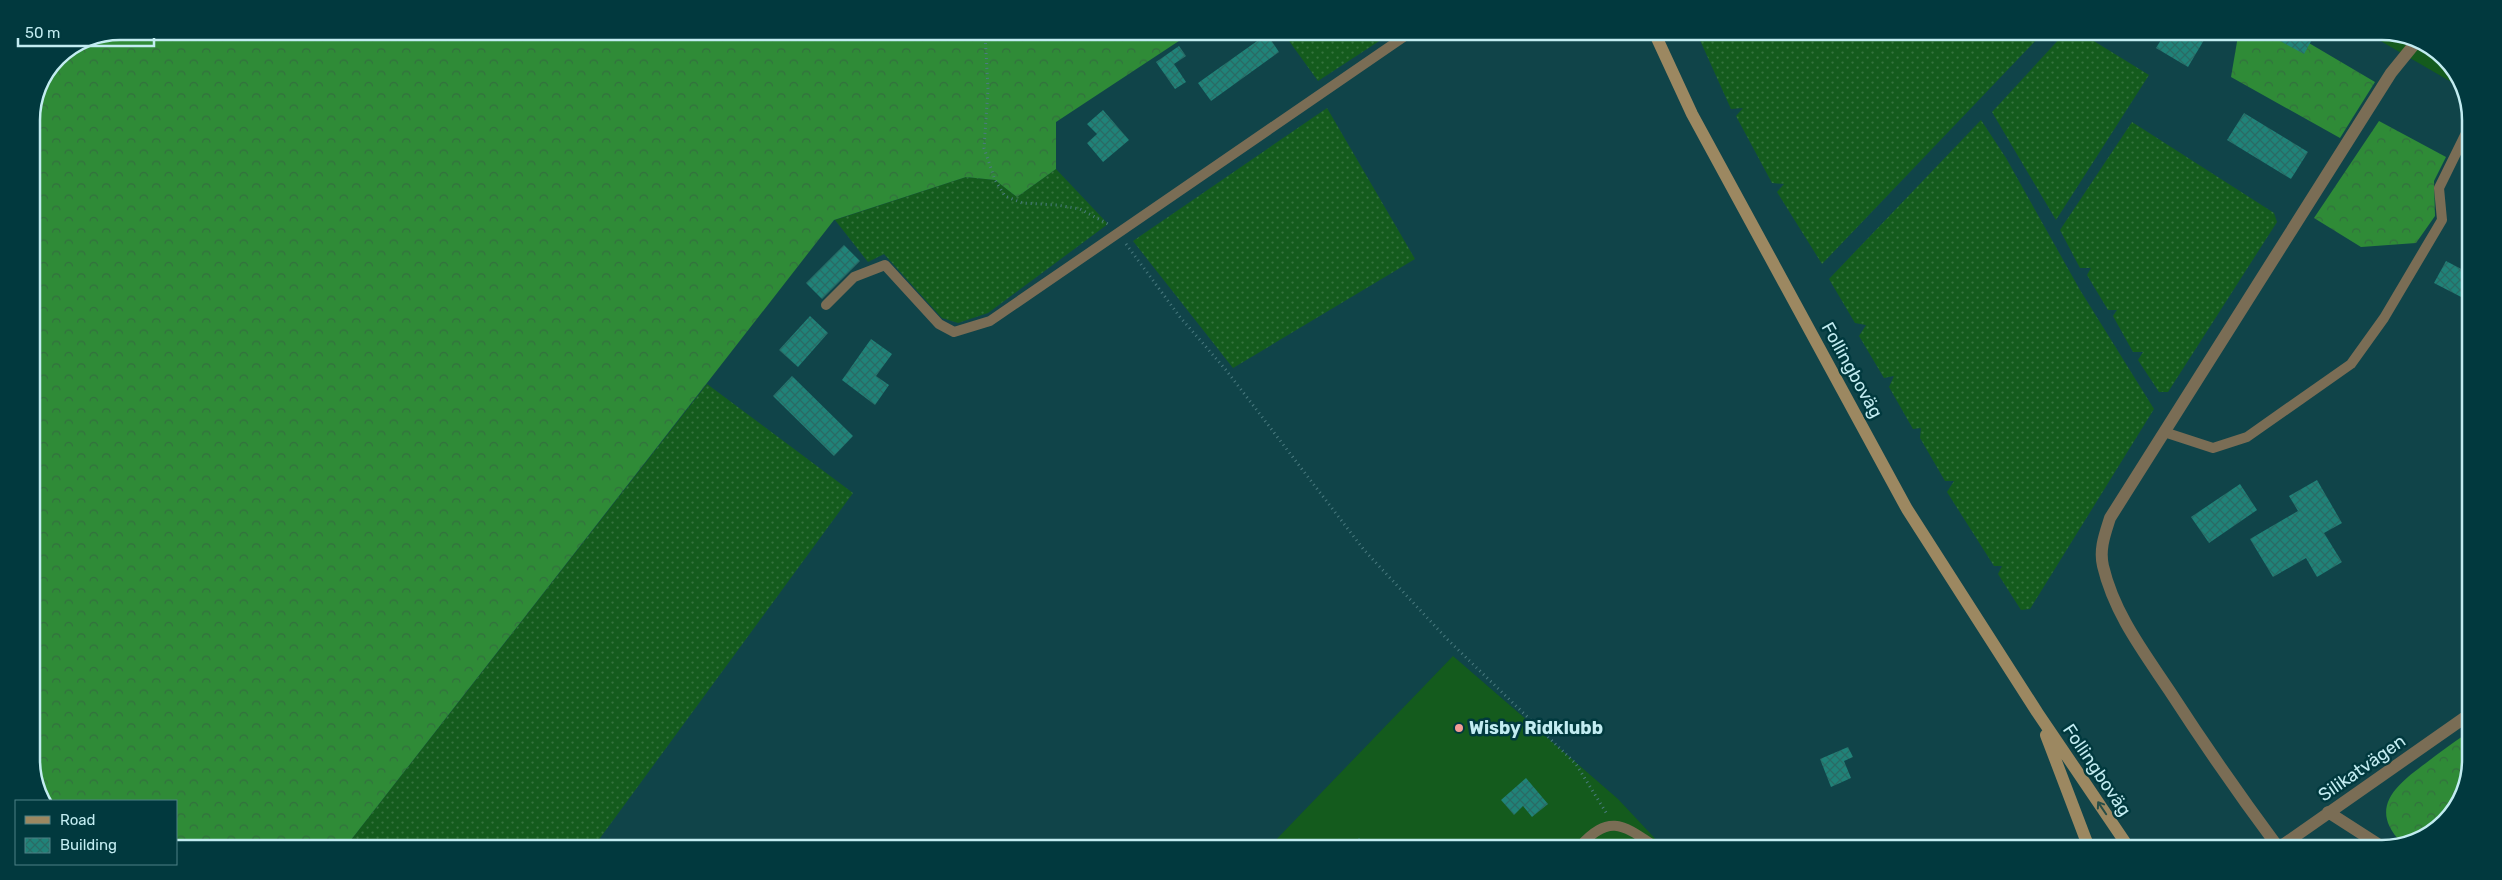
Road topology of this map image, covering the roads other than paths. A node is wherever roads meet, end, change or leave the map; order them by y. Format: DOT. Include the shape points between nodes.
graph roads {
  1 [pos="1399,40"];
  2 [pos="1658,40"];
  3 [pos="2413,46"];
  4 [pos="2462,141"];
  5 [pos="826,304"];
  6 [pos="2164,432"];
  7 [pos="2037,712"];
  8 [pos="2462,719"];
  9 [pos="2328,812"];
  10 [pos="1587,840"];
  11 [pos="1645,840"];
  12 [pos="2086,840"];
  13 [pos="2124,840"];
  14 [pos="2271,840"];
  15 [pos="2288,840"];
  16 [pos="2372,840"];
  1 -- 5 [label="lane" via="990,321 954,332 939,324 885,265 854,277"];
  2 -- 7 [label="main road, Follingboväg" via="1692,114 1907,509"];
  3 -- 6 [label="street" via="2391,73"];
  4 -- 6 [label="lane" via="2439,188 2442,220 2384,318 2351,364 2247,437 2213,448"];
  6 -- 14 [label="street" via="2110,518 2101,545 2103,565 2126,625"];
  7 -- 12 [label="main road, Follingboväg"];
  13 -- 7 [label="main road, Follingboväg, one-way"];
  8 -- 9 [label="street, Silikatvägen"];
  9 -- 15 [label="street, Silikatvägen"];
  9 -- 16 [label="street"];
  10 -- 11 [label="lane" via="1598,830 1614,826 1627,828"];
}
